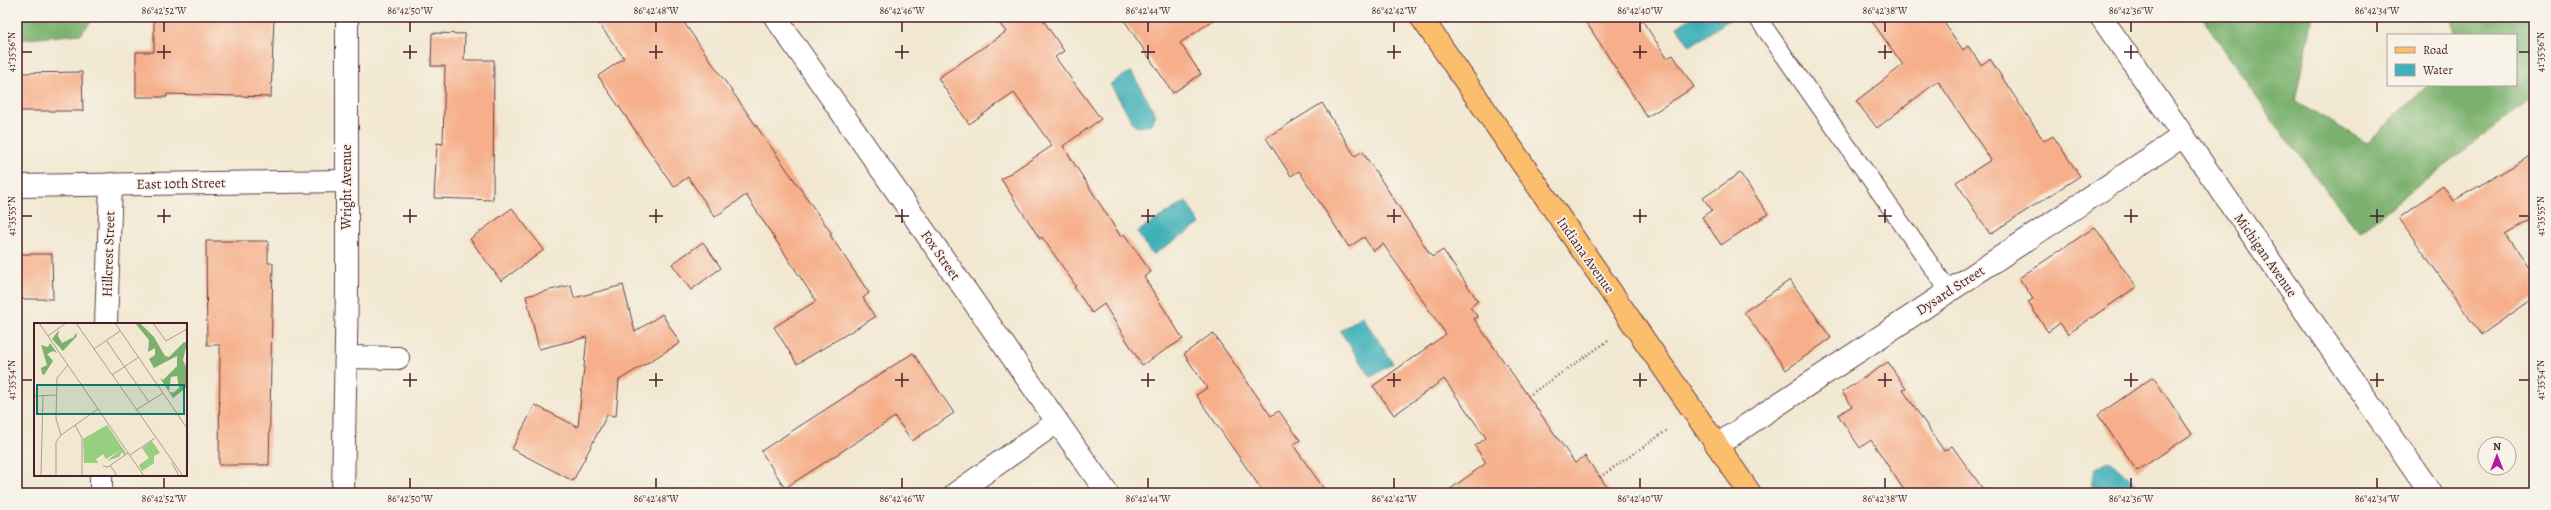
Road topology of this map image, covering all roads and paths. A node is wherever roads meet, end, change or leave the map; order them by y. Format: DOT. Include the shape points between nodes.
graph roads {
  1 [pos="347,17"];
  2 [pos="775,17"];
  3 [pos="1421,17"];
  4 [pos="1757,17"];
  5 [pos="2102,17"];
  6 [pos="2183,136"];
  7 [pos="345,181"];
  8 [pos="111,184"];
  9 [pos="17,186"];
  10 [pos="1948,291"];
  11 [pos="106,323"];
  12 [pos="1633,324"];
  13 [pos="346,357"];
  14 [pos="398,358"];
  15 [pos="1528,396"];
  16 [pos="1694,412"];
  17 [pos="1057,422"];
  18 [pos="1717,445"];
  19 [pos="101,476"];
  20 [pos="1600,477"];
  21 [pos="101,493"];
  22 [pos="343,493"];
  23 [pos="956,493"];
  24 [pos="1107,493"];
  25 [pos="1750,493"];
  26 [pos="2432,493"];
  1 -- 7 [label="street, Wright Avenue"];
  2 -- 17 [label="street, Fox Street"];
  3 -- 12 [label="main road, Indiana Avenue"];
  4 -- 10 [label="lane"];
  5 -- 6 [label="street, Michigan Avenue"];
  6 -- 10 [label="street, Dysard Street"];
  6 -- 26 [label="street, Michigan Avenue"];
  7 -- 8 [label="street, East 10th Street"];
  7 -- 13 [label="street, Wright Avenue"];
  8 -- 9 [label="street, East 10th Street"];
  8 -- 11 [label="street, Hillcrest Street"];
  10 -- 18 [label="street, Dysard Street"];
  12 -- 15 [label="path"];
  12 -- 16 [label="main road, Indiana Avenue"];
  13 -- 14 [label="street"];
  13 -- 22 [label="street, Wright Avenue"];
  16 -- 18 [label="main road, Indiana Avenue"];
  16 -- 20 [label="path"];
  17 -- 23 [label="street"];
  17 -- 24 [label="street, Fox Street"];
  18 -- 25 [label="main road, Indiana Avenue"];
  19 -- 21 [label="street"];
}
